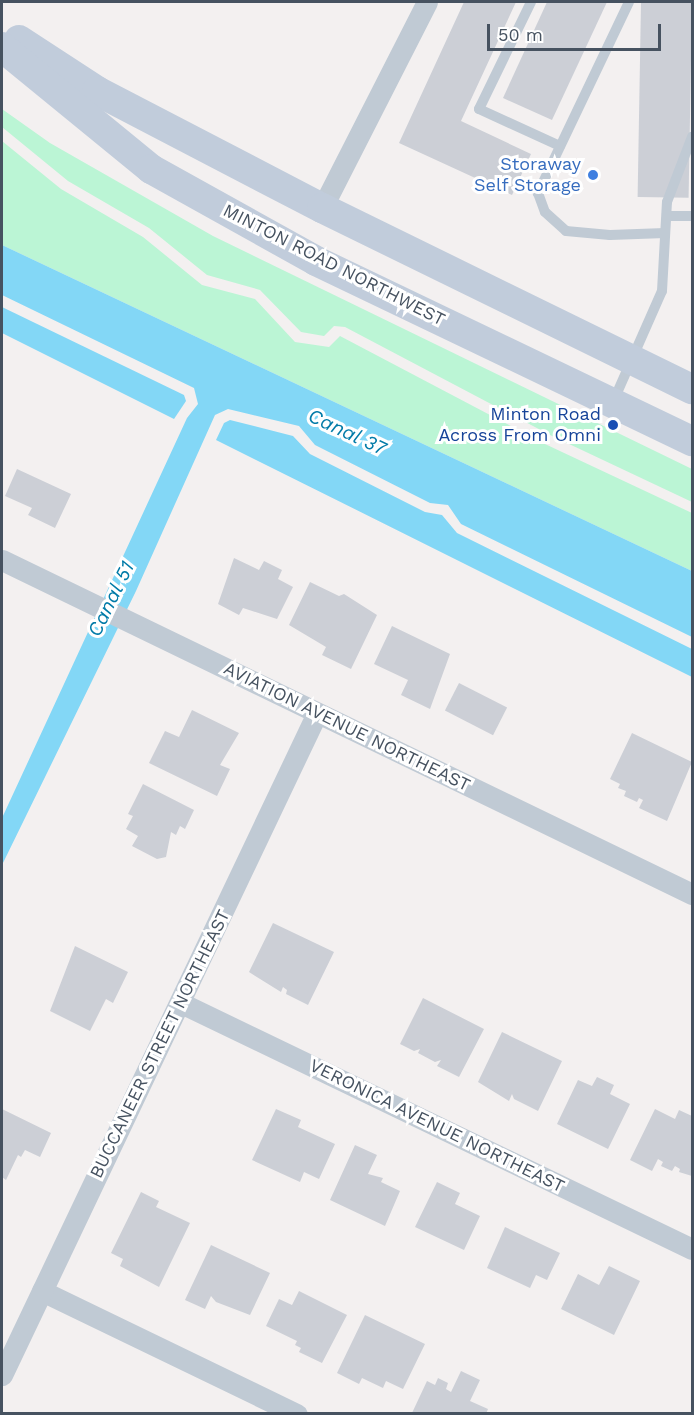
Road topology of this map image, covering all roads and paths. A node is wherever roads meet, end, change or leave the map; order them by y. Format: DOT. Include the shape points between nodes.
graph roads {
  1 [pos="427,2"];
  2 [pos="531,2"];
  3 [pos="629,2"];
  4 [pos="2,28"];
  5 [pos="2,47"];
  6 [pos="693,138"];
  7 [pos="560,146"];
  8 [pos="322,208"];
  9 [pos="667,216"];
  10 [pos="693,216"];
  11 [pos="665,233"];
  12 [pos="632,360"];
  13 [pos="693,389"];
  14 [pos="612,403"];
  15 [pos="693,441"];
  16 [pos="2,560"];
  17 [pos="317,713"];
  18 [pos="693,894"];
  19 [pos="181,1003"];
  20 [pos="693,1249"];
  21 [pos="42,1291"];
  22 [pos="2,1375"];
  23 [pos="297,1413"];
  1 -- 8 [label="street"];
  2 -- 7 [label="lane" via="479,109"];
  3 -- 7 [label="lane"];
  4 -- 8 [label="main road" via="97,91"];
  5 -- 14 [label="main road, MINTON ROAD NORTHWEST" via="151,169 316,261"];
  6 -- 9 [label="lane" via="668,202"];
  7 -- 11 [label="lane" via="538,193 545,212 566,231 610,235"];
  8 -- 12 [label="main road"];
  9 -- 10 [label="lane"];
  9 -- 11 [label="lane"];
  11 -- 12 [label="lane" via="662,291"];
  12 -- 13 [label="main road"];
  12 -- 14 [label="lane"];
  14 -- 15 [label="main road, MINTON ROAD NORTHWEST"];
  16 -- 17 [label="street, AVIATION AVENUE NORTHEAST"];
  17 -- 18 [label="street, AVIATION AVENUE NORTHEAST"];
  17 -- 19 [label="street, BUCCANEER STREET NORTHEAST"];
  19 -- 20 [label="street, VERONICA AVENUE NORTHEAST"];
  19 -- 21 [label="street, BUCCANEER STREET NORTHEAST"];
  21 -- 22 [label="street, BUCCANEER STREET NORTHEAST"];
  21 -- 23 [label="street"];
}
